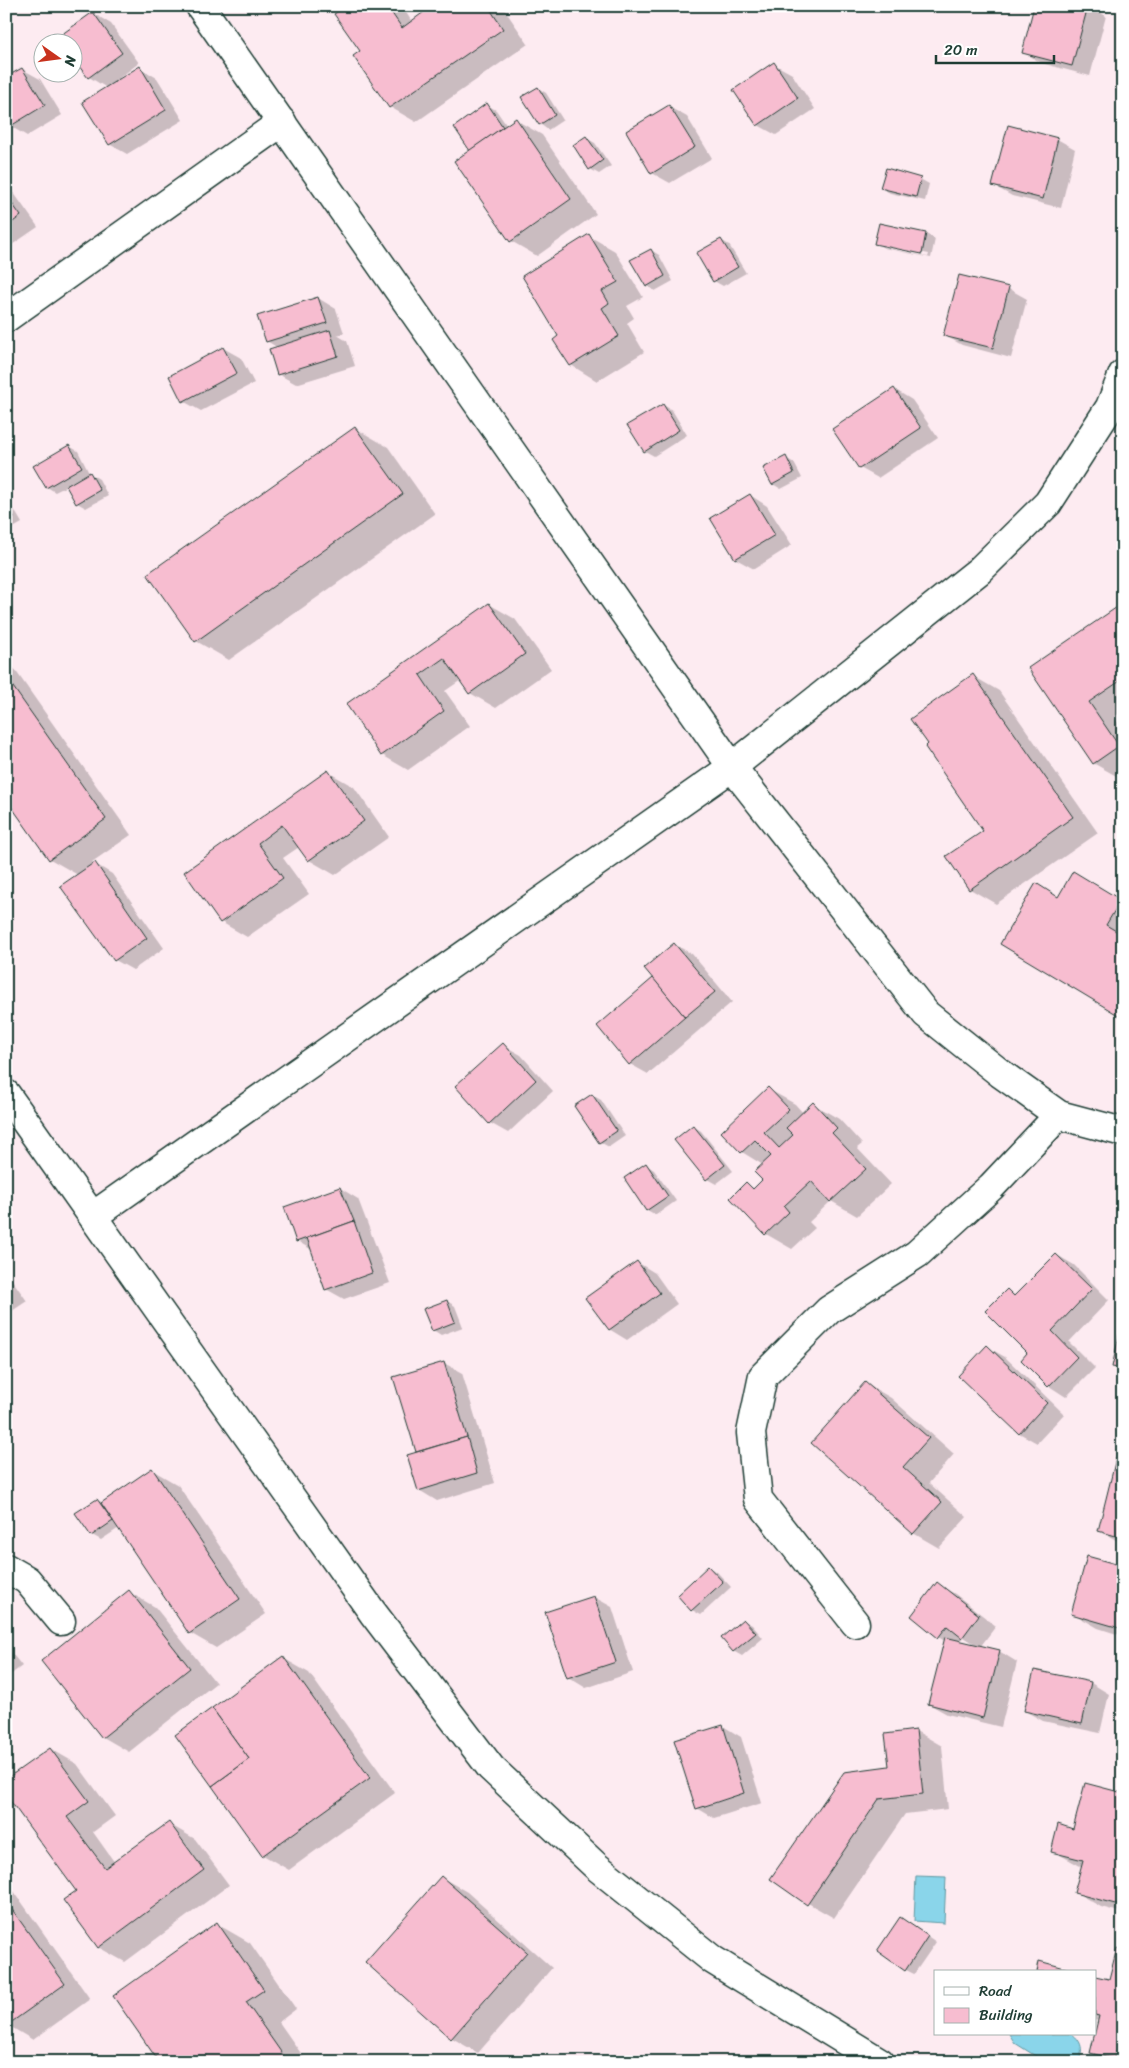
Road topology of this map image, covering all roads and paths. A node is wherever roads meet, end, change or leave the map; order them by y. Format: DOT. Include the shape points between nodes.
graph roads {
  1 [pos="200,6"];
  2 [pos="282,122"];
  3 [pos="6,318"];
  4 [pos="1123,374"];
  5 [pos="732,767"];
  6 [pos="6,1094"];
  7 [pos="1059,1115"];
  8 [pos="1123,1132"];
  9 [pos="92,1216"];
  10 [pos="6,1568"];
  11 [pos="61,1621"];
  12 [pos="855,1623"];
  13 [pos="880,2062"];
  1 -- 2 [label="street"];
  2 -- 3 [label="street"];
  2 -- 5 [label="street"];
  4 -- 5 [label="street" via="1110,407 1048,503 980,570"];
  5 -- 7 [label="street" via="926,1014"];
  5 -- 9 [label="street"];
  6 -- 9 [label="street"];
  7 -- 8 [label="street"];
  7 -- 12 [label="street" via="991,1187 917,1254 829,1310 763,1376 750,1432 758,1499"];
  9 -- 13 [label="street" via="373,1613 491,1768 597,1867 713,1960"];
  10 -- 11 [label="street" via="27,1580"];
}
